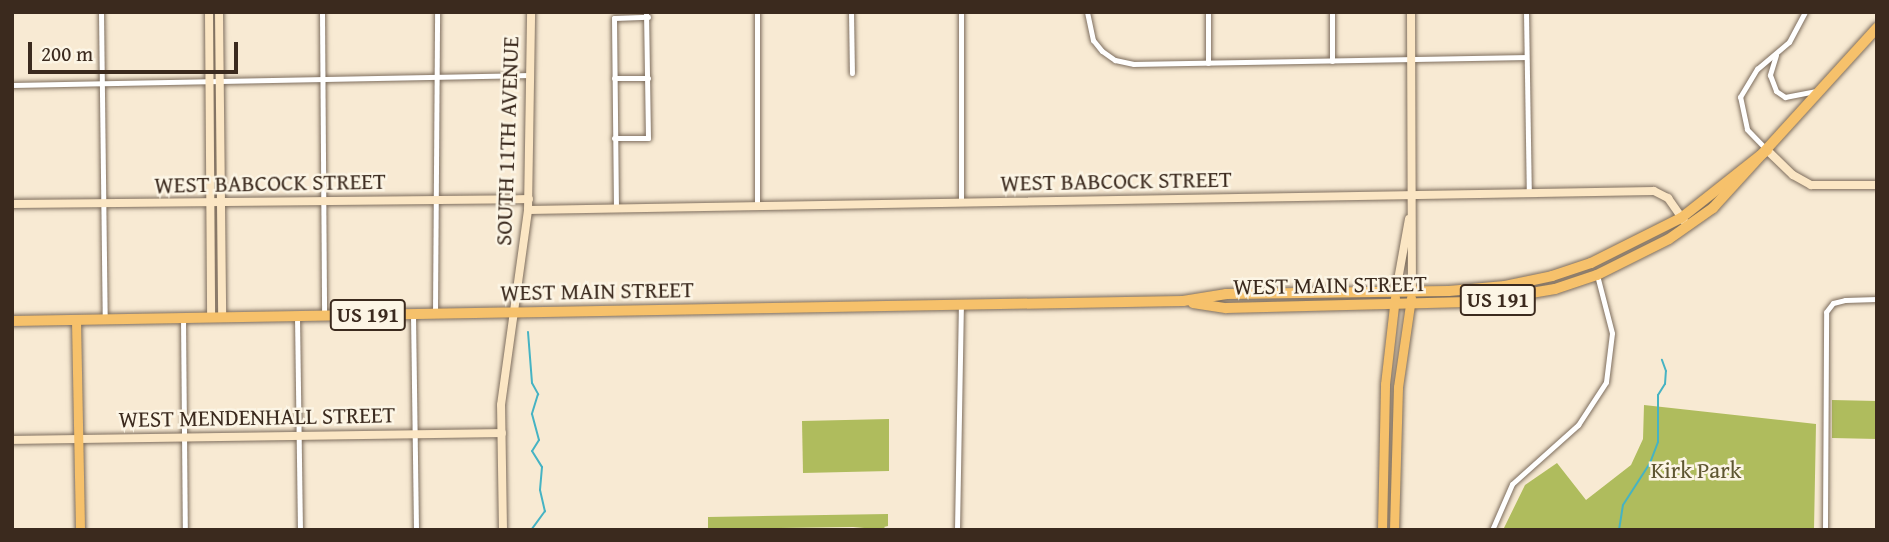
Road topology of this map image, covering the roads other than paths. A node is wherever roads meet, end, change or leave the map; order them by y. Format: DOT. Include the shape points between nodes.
graph roads {
  1 [pos="101,12"];
  2 [pos="209,12"];
  3 [pos="219,12"];
  4 [pos="322,12"];
  5 [pos="437,12"];
  6 [pos="531,12"];
  7 [pos="757,12"];
  8 [pos="852,12"];
  9 [pos="961,12"];
  10 [pos="1087,12"];
  11 [pos="1208,12"];
  12 [pos="1332,12"];
  13 [pos="1411,12"];
  14 [pos="1526,12"];
  15 [pos="1805,12"];
  16 [pos="647,15"];
  17 [pos="1877,28"];
  18 [pos="1777,54"];
  19 [pos="1526,57"];
  20 [pos="1411,60"];
  21 [pos="1332,61"];
  22 [pos="1208,63"];
  23 [pos="852,73"];
  24 [pos="531,75"];
  25 [pos="438,77"];
  26 [pos="614,78"];
  27 [pos="649,78"];
  28 [pos="323,79"];
  29 [pos="210,81"];
  30 [pos="220,81"];
  31 [pos="102,83"];
  32 [pos="12,85"];
  33 [pos="1822,89"];
  34 [pos="614,138"];
  35 [pos="1767,150"];
  36 [pos="1877,185"];
  37 [pos="1529,193"];
  38 [pos="1414,195"];
  39 [pos="528,199"];
  40 [pos="437,200"];
  41 [pos="323,201"];
  42 [pos="221,202"];
  43 [pos="210,203"];
  44 [pos="961,203"];
  45 [pos="12,204"];
  46 [pos="104,204"];
  47 [pos="757,206"];
  48 [pos="616,209"];
  49 [pos="528,210"];
  50 [pos="1685,223"];
  51 [pos="1597,275"];
  52 [pos="1396,291"];
  53 [pos="1412,291"];
  54 [pos="1877,299"];
  55 [pos="1183,301"];
  56 [pos="961,306"];
  57 [pos="1394,306"];
  58 [pos="1411,306"];
  59 [pos="514,313"];
  60 [pos="413,314"];
  61 [pos="435,314"];
  62 [pos="297,316"];
  63 [pos="324,316"];
  64 [pos="183,317"];
  65 [pos="216,317"];
  66 [pos="105,319"];
  67 [pos="76,320"];
  68 [pos="12,321"];
  69 [pos="502,433"];
  70 [pos="415,434"];
  71 [pos="299,436"];
  72 [pos="184,438"];
  73 [pos="79,439"];
  74 [pos="12,440"];
  75 [pos="80,530"];
  76 [pos="185,530"];
  77 [pos="300,530"];
  78 [pos="416,530"];
  79 [pos="503,530"];
  80 [pos="957,530"];
  81 [pos="1382,530"];
  82 [pos="1394,530"];
  83 [pos="1492,530"];
  84 [pos="1825,530"];
  1 -- 31 [label="street"];
  2 -- 29 [label="street"];
  3 -- 30 [label="street"];
  4 -- 28 [label="street"];
  5 -- 25 [label="street"];
  6 -- 24 [label="street, SOUTH 11TH AVENUE"];
  7 -- 47 [label="street"];
  8 -- 23 [label="street"];
  9 -- 44 [label="street"];
  10 -- 22 [label="street" via="1093,40 1115,60"];
  11 -- 22 [label="street"];
  12 -- 21 [label="street"];
  13 -- 20 [label="street"];
  14 -- 19 [label="street"];
  15 -- 18 [label="street"];
  16 -- 26 [label="street" via="614,18"];
  16 -- 27 [label="street"];
  17 -- 33 [label="highway, WEST MAIN STREET / US 191"];
  18 -- 33 [label="street" via="1770,75 1776,91 1785,97"];
  18 -- 35 [label="street" via="1752,75 1740,97 1747,129"];
  19 -- 20 [label="street"];
  19 -- 37 [label="street"];
  20 -- 21 [label="street"];
  20 -- 38 [label="street"];
  21 -- 22 [label="street"];
  24 -- 25 [label="street"];
  24 -- 39 [label="street, SOUTH 11TH AVENUE"];
  25 -- 28 [label="street"];
  25 -- 40 [label="street"];
  26 -- 27 [label="street"];
  26 -- 34 [label="street"];
  27 -- 34 [label="street" via="648,138"];
  28 -- 30 [label="street"];
  28 -- 41 [label="street"];
  29 -- 30 [label="street"];
  29 -- 31 [label="street"];
  29 -- 43 [label="street"];
  30 -- 42 [label="street"];
  31 -- 32 [label="street"];
  31 -- 46 [label="street"];
  33 -- 35 [label="highway, WEST MAIN STREET / US 191"];
  34 -- 48 [label="street"];
  35 -- 36 [label="street" via="1811,185"];
  35 -- 50 [label="highway, WEST MAIN STREET / US 191" via="1735,187"];
  37 -- 38 [label="street, WEST BABCOCK STREET"];
  37 -- 50 [label="street, WEST BABCOCK STREET" via="1654,191 1668,198"];
  38 -- 44 [label="street, WEST BABCOCK STREET"];
  38 -- 52 [label="street"];
  38 -- 53 [label="street"];
  39 -- 40 [label="street, WEST BABCOCK STREET"];
  39 -- 49 [label="street, SOUTH 11TH AVENUE"];
  40 -- 41 [label="street, WEST BABCOCK STREET"];
  40 -- 61 [label="street"];
  41 -- 42 [label="street, WEST BABCOCK STREET"];
  41 -- 63 [label="street"];
  42 -- 43 [label="street, WEST BABCOCK STREET"];
  42 -- 65 [label="street"];
  43 -- 46 [label="street, WEST BABCOCK STREET"];
  43 -- 65 [label="street"];
  44 -- 47 [label="street, WEST BABCOCK STREET"];
  45 -- 46 [label="street, WEST BABCOCK STREET"];
  46 -- 66 [label="street"];
  47 -- 48 [label="street, WEST BABCOCK STREET"];
  48 -- 49 [label="street, WEST BABCOCK STREET"];
  49 -- 59 [label="street, SOUTH 11TH AVENUE"];
  50 -- 51 [label="highway, WEST MAIN STREET / US 191"];
  50 -- 53 [label="highway, WEST MAIN STREET / US 191" via="1552,276 1505,286"];
  51 -- 58 [label="highway, WEST MAIN STREET / US 191" via="1507,299"];
  51 -- 83 [label="street" via="1612,332 1606,382 1578,425 1512,484"];
  52 -- 53 [label="highway, WEST MAIN STREET / US 191"];
  52 -- 55 [label="highway, WEST MAIN STREET / US 191" via="1226,294"];
  52 -- 57 [label="main road"];
  53 -- 58 [label="main road"];
  54 -- 84 [label="street" via="1844,300 1833,303 1826,312"];
  55 -- 56 [label="highway, WEST MAIN STREET / US 191"];
  55 -- 57 [label="highway, WEST MAIN STREET / US 191" via="1226,308"];
  56 -- 59 [label="highway, WEST MAIN STREET / US 191"];
  56 -- 80 [label="street"];
  57 -- 58 [label="highway, WEST MAIN STREET / US 191"];
  57 -- 81 [label="main road" via="1385,384"];
  58 -- 82 [label="main road" via="1398,387"];
  59 -- 61 [label="highway, WEST MAIN STREET / US 191"];
  59 -- 69 [label="street, SOUTH 11TH AVENUE" via="502,395"];
  60 -- 61 [label="highway, WEST MAIN STREET / US 191"];
  60 -- 63 [label="highway, WEST MAIN STREET / US 191"];
  60 -- 70 [label="street"];
  62 -- 63 [label="highway, WEST MAIN STREET / US 191"];
  62 -- 65 [label="highway, WEST MAIN STREET / US 191"];
  62 -- 71 [label="street"];
  64 -- 65 [label="highway, WEST MAIN STREET / US 191"];
  64 -- 66 [label="highway, WEST MAIN STREET / US 191"];
  64 -- 72 [label="street"];
  66 -- 67 [label="highway, WEST MAIN STREET / US 191"];
  67 -- 68 [label="highway, WEST MAIN STREET"];
  67 -- 73 [label="main road"];
  69 -- 70 [label="street, WEST MENDENHALL STREET"];
  69 -- 79 [label="street, SOUTH 11TH AVENUE"];
  70 -- 71 [label="street, WEST MENDENHALL STREET"];
  70 -- 78 [label="street"];
  71 -- 72 [label="street, WEST MENDENHALL STREET"];
  71 -- 77 [label="street"];
  72 -- 73 [label="street, WEST MENDENHALL STREET"];
  72 -- 76 [label="street"];
  73 -- 74 [label="street, WEST MENDENHALL STREET"];
  73 -- 75 [label="main road"];
}
